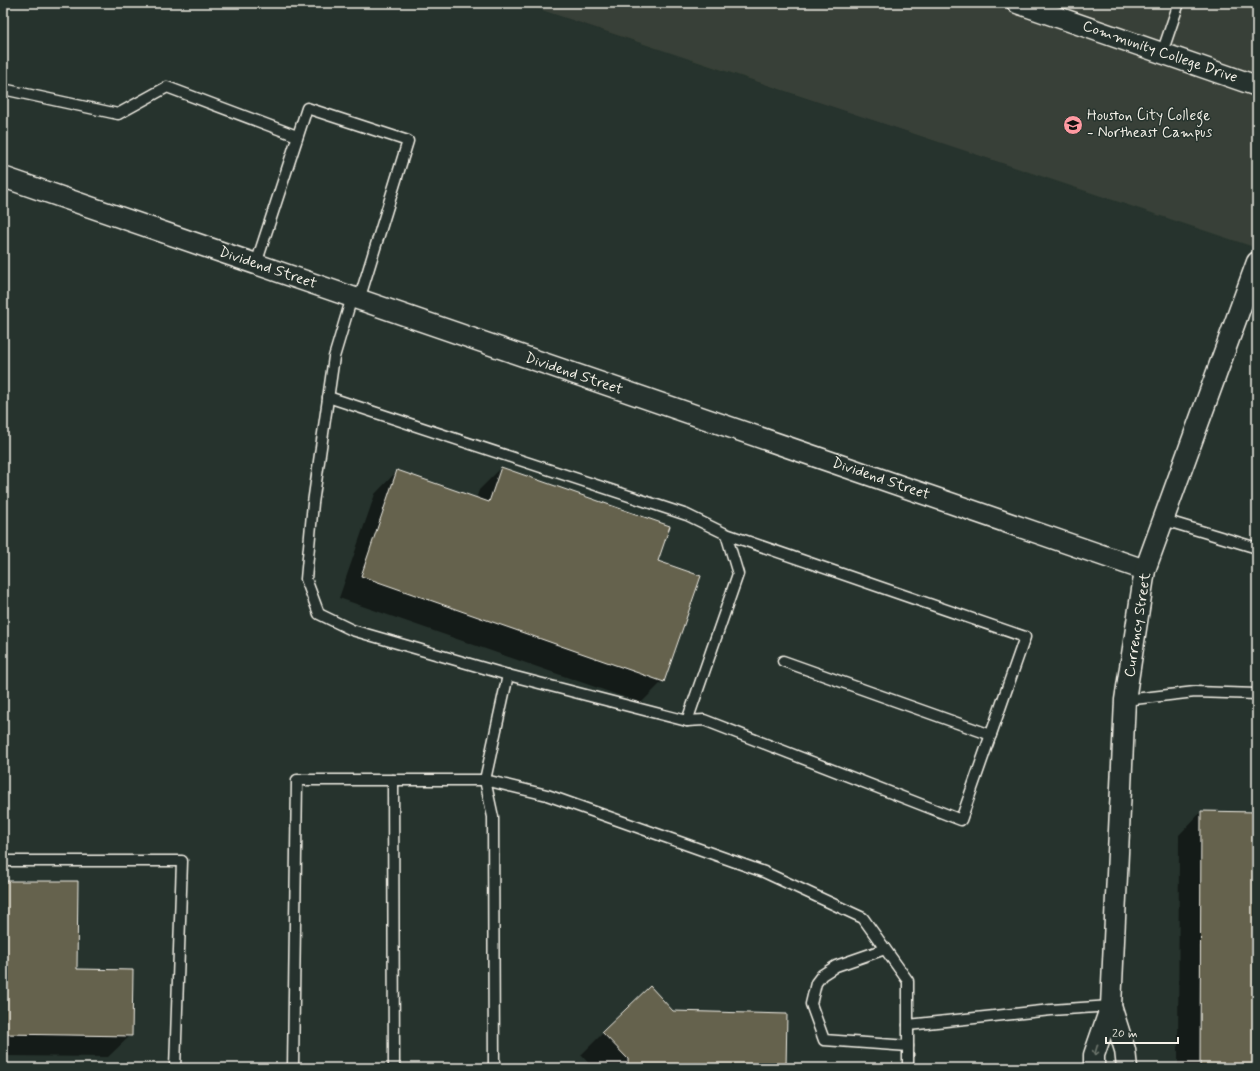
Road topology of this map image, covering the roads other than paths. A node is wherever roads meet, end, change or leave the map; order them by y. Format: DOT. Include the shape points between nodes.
graph roads {
  1 [pos="1017,3"];
  2 [pos="1179,3"];
  3 [pos="1162,53"];
  4 [pos="1257,86"];
  5 [pos="3,89"];
  6 [pos="297,136"];
  7 [pos="3,177"];
  8 [pos="1257,262"];
  9 [pos="256,264"];
  10 [pos="356,298"];
  11 [pos="328,397"];
  12 [pos="1164,520"];
  13 [pos="726,534"];
  14 [pos="1257,548"];
  15 [pos="1145,570"];
  16 [pos="783,661"];
  17 [pos="508,675"];
  18 [pos="1257,694"];
  19 [pos="1125,700"];
  20 [pos="687,721"];
  21 [pos="991,735"];
  22 [pos="393,780"];
  23 [pos="485,780"];
  24 [pos="3,862"];
  25 [pos="885,949"];
  26 [pos="1111,1006"];
  27 [pos="908,1025"];
  28 [pos="908,1046"];
  29 [pos="175,1068"];
  30 [pos="293,1068"];
  31 [pos="394,1068"];
  32 [pos="494,1068"];
  33 [pos="908,1068"];
  34 [pos="1094,1068"];
  35 [pos="1127,1068"];
  1 -- 3 [label="street, Community College Drive"];
  2 -- 3 [label="lane"];
  3 -- 4 [label="street, Community College Drive"];
  5 -- 6 [label="lane" via="118,114 167,87"];
  6 -- 9 [label="lane"];
  6 -- 10 [label="lane" via="306,108 408,141"];
  7 -- 9 [label="street, Dividend Street"];
  8 -- 12 [label="street, Currency Street" via="1248,298"];
  9 -- 10 [label="street, Dividend Street"];
  10 -- 11 [label="lane" via="334,357"];
  10 -- 15 [label="street, Dividend Street"];
  11 -- 13 [label="lane" via="687,516"];
  11 -- 17 [label="lane" via="306,579 320,614 352,630"];
  12 -- 14 [label="lane"];
  12 -- 15 [label="street, Currency Street"];
  13 -- 20 [label="lane" via="738,574"];
  13 -- 21 [label="lane" via="1026,637"];
  15 -- 19 [label="street, Currency Street"];
  16 -- 21 [label="lane"];
  17 -- 20 [label="lane"];
  17 -- 23 [label="lane"];
  18 -- 19 [label="lane" via="1195,692"];
  19 -- 26 [label="street, Currency Street"];
  20 -- 21 [label="lane" via="704,720 961,820"];
  22 -- 23 [label="lane"];
  22 -- 30 [label="lane" via="297,780"];
  22 -- 31 [label="lane"];
  23 -- 25 [label="lane" via="547,795 764,872 863,918"];
  23 -- 32 [label="lane" via="493,817"];
  24 -- 29 [label="lane" via="182,861"];
  25 -- 27 [label="lane" via="908,981"];
  25 -- 28 [label="lane" via="836,966 822,976 816,983 811,1004 824,1040"];
  26 -- 27 [label="lane"];
  26 -- 34 [label="street, Currency Street, one-way" via="1094,1054"];
  26 -- 35 [label="street, Currency Street" via="1125,1050"];
  27 -- 28 [label="lane"];
  28 -- 33 [label="lane"];
}
